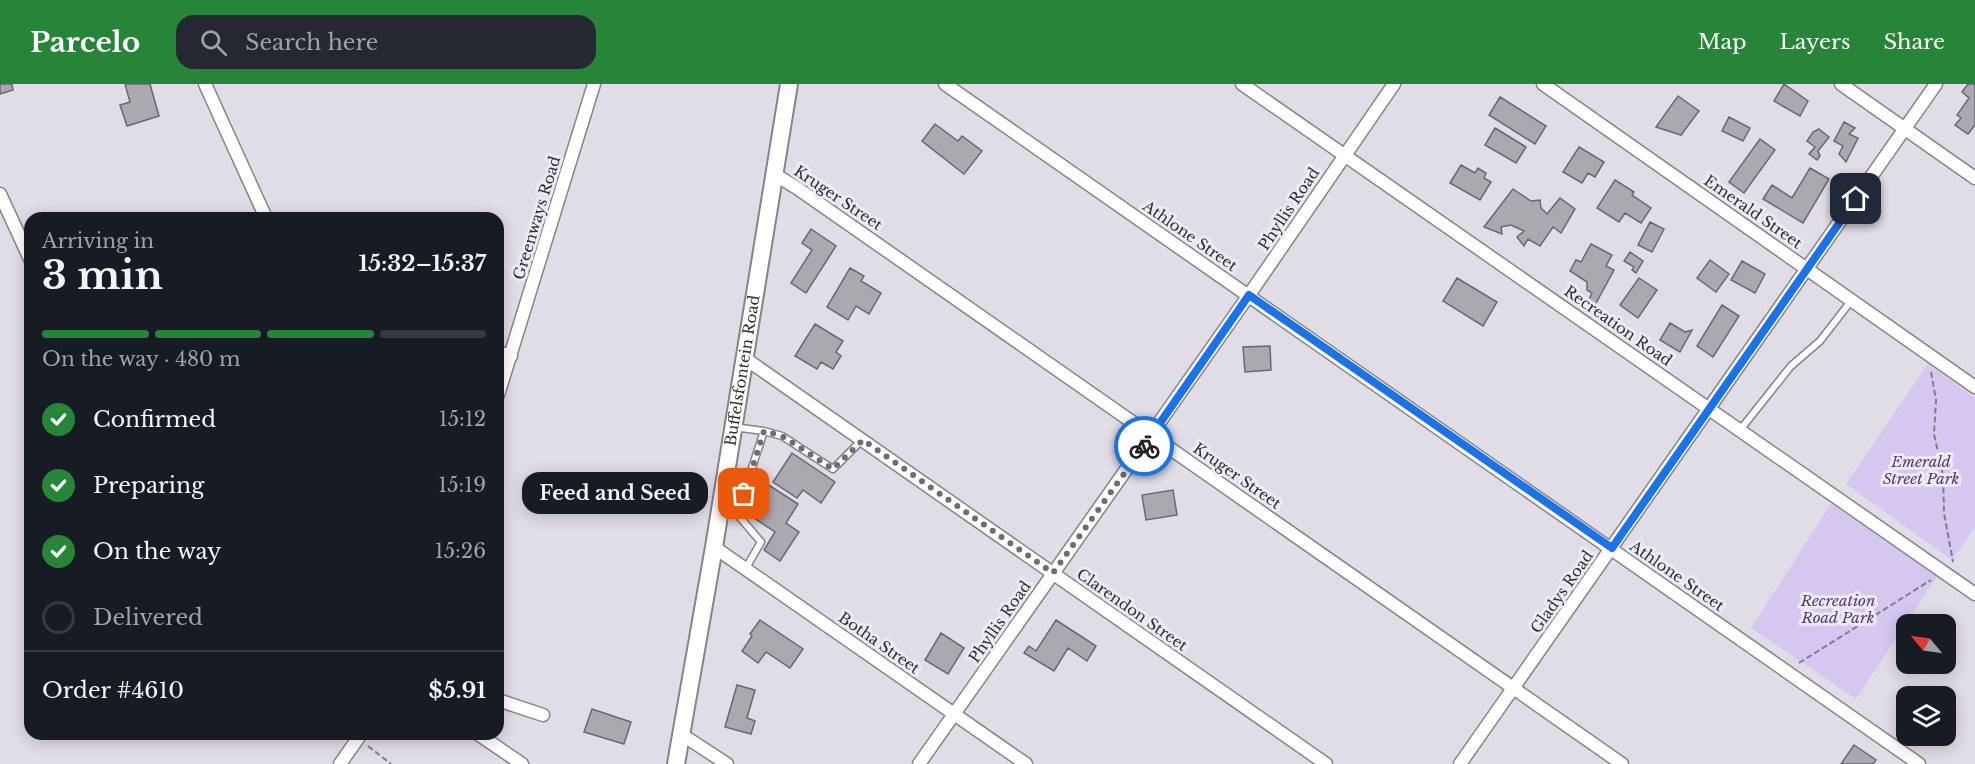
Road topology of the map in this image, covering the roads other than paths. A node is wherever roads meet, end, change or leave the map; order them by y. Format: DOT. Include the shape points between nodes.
graph roads {
  1 [pos="205,84"];
  2 [pos="594,84"];
  3 [pos="789,84"];
  4 [pos="945,84"];
  5 [pos="1242,84"];
  6 [pos="1394,84"];
  7 [pos="1543,84"];
  8 [pos="1841,84"];
  9 [pos="1936,84"];
  10 [pos="1906,129"];
  11 [pos="1344,155"];
  12 [pos="774,174"];
  13 [pos="1975,178"];
  14 [pos="0,194"];
  15 [pos="263,212"];
  16 [pos="4,214"];
  17 [pos="24,249"];
  18 [pos="1807,268"];
  19 [pos="1249,295"];
  20 [pos="1852,300"];
  21 [pos="504,354"];
  22 [pos="743,357"];
  23 [pos="1975,387"];
  24 [pos="1710,409"];
  25 [pos="733,427"];
  26 [pos="1740,430"];
  27 [pos="764,431"];
  28 [pos="1151,435"];
  29 [pos="863,440"];
  30 [pos="714,547"];
  31 [pos="1612,548"];
  32 [pos="746,568"];
  33 [pos="1053,573"];
  34 [pos="1975,594"];
  35 [pos="1513,688"];
  36 [pos="504,702"];
  37 [pos="955,714"];
  38 [pos="543,715"];
  39 [pos="681,734"];
  40 [pos="353,740"];
  41 [pos="486,740"];
  42 [pos="340,764"];
  43 [pos="522,764"];
  44 [pos="676,764"];
  45 [pos="728,764"];
  46 [pos="920,764"];
  47 [pos="1026,764"];
  48 [pos="1326,764"];
  49 [pos="1460,764"];
  50 [pos="1622,764"];
  51 [pos="1919,764"];
  1 -- 15 [label="street"];
  2 -- 21 [label="street, Greenways Road"];
  3 -- 12 [label="main road, Buffelsfontein Road"];
  4 -- 19 [label="street, Athlone Street"];
  5 -- 11 [label="street, Recreation Road"];
  6 -- 11 [label="street, Phyllis Road"];
  7 -- 18 [label="street, Emerald Street"];
  8 -- 10 [label="street"];
  9 -- 10 [label="street, Gladys Road"];
  10 -- 13 [label="street"];
  10 -- 18 [label="street, Gladys Road"];
  11 -- 19 [label="street, Phyllis Road"];
  11 -- 24 [label="street, Recreation Road"];
  12 -- 22 [label="main road, Buffelsfontein Road"];
  12 -- 28 [label="street, Kruger Street"];
  14 -- 16 [label="street"];
  16 -- 17 [label="street"];
  18 -- 20 [label="street, Emerald Street"];
  18 -- 24 [label="street, Gladys Road"];
  19 -- 28 [label="street, Phyllis Road"];
  19 -- 31 [label="street, Athlone Street"];
  20 -- 23 [label="street, Emerald Street"];
  20 -- 26 [label="lane" via="1820,341 1791,366"];
  22 -- 25 [label="main road, Buffelsfontein Road"];
  22 -- 29 [label="street, Clarendon Street"];
  24 -- 26 [label="street, Recreation Road"];
  24 -- 31 [label="street, Gladys Road"];
  25 -- 27 [label="lane"];
  25 -- 30 [label="main road, Buffelsfontein Road"];
  26 -- 34 [label="street, Recreation Road"];
  27 -- 29 [label="lane" via="782,436 833,469"];
  27 -- 32 [label="lane" via="737,514 761,542"];
  28 -- 33 [label="street, Phyllis Road"];
  28 -- 35 [label="street, Kruger Street"];
  29 -- 33 [label="street, Clarendon Street"];
  30 -- 32 [label="street, Botha Street"];
  30 -- 39 [label="main road, Buffelsfontein Road"];
  31 -- 35 [label="street, Gladys Road"];
  31 -- 51 [label="street, Athlone Street"];
  32 -- 37 [label="street, Botha Street"];
  33 -- 37 [label="street, Phyllis Road"];
  33 -- 48 [label="street, Clarendon Street"];
  35 -- 49 [label="street, Gladys Road"];
  35 -- 50 [label="street, Kruger Street"];
  36 -- 38 [label="street"];
  37 -- 46 [label="street, Phyllis Road"];
  37 -- 47 [label="street, Botha Street"];
  39 -- 44 [label="main road, Buffelsfontein Road"];
  39 -- 45 [label="street"];
  40 -- 42 [label="street"];
  41 -- 43 [label="street"];
}
